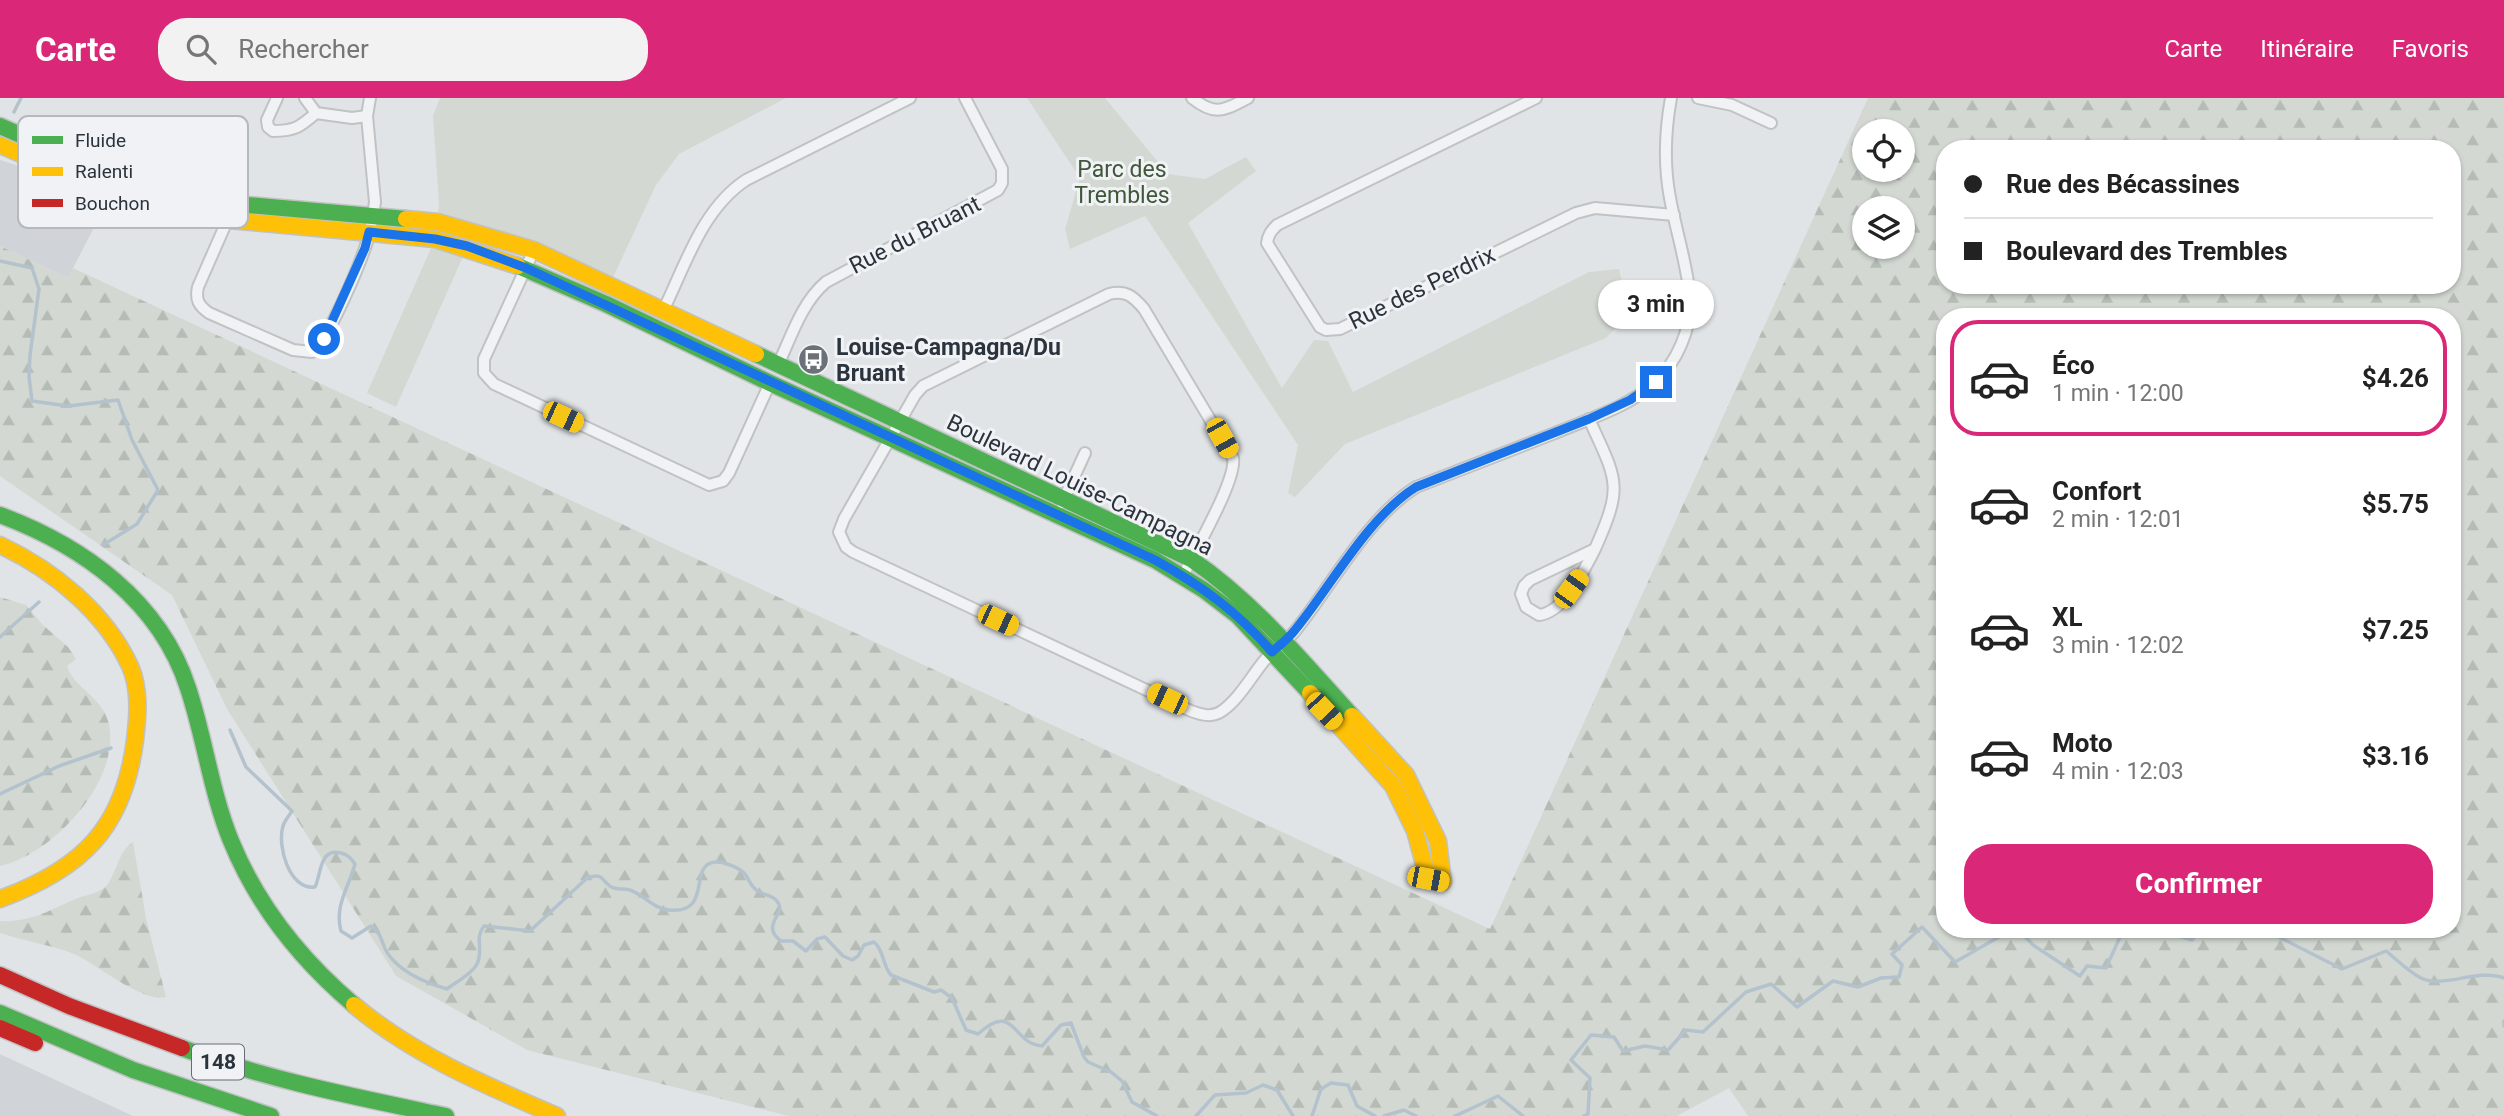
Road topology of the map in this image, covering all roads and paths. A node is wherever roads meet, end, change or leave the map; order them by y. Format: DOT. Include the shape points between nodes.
graph roads {
  1 [pos="277,98"];
  2 [pos="305,98"];
  3 [pos="370,98"];
  4 [pos="910,98"];
  5 [pos="965,98"];
  6 [pos="1192,98"];
  7 [pos="1248,98"];
  8 [pos="1536,98"];
  9 [pos="1671,98"];
  10 [pos="1698,98"];
  11 [pos="316,113"];
  12 [pos="367,116"];
  13 [pos="1771,122"];
  14 [pos="0,126"];
  15 [pos="18,134"];
  16 [pos="0,145"];
  17 [pos="18,153"];
  18 [pos="248,205"];
  19 [pos="374,215"];
  20 [pos="1674,215"];
  21 [pos="248,223"];
  22 [pos="223,228"];
  23 [pos="369,232"];
  24 [pos="534,250"];
  25 [pos="526,268"];
  26 [pos="663,311"];
  27 [pos="655,327"];
  28 [pos="778,365"];
  29 [pos="770,383"];
  30 [pos="1589,419"];
  31 [pos="896,431"];
  32 [pos="1085,453"];
  33 [pos="1063,499"];
  34 [pos="0,515"];
  35 [pos="1056,515"];
  36 [pos="0,545"];
  37 [pos="1595,549"];
  38 [pos="1191,559"];
  39 [pos="1183,576"];
  40 [pos="1278,647"];
  41 [pos="0,899"];
  42 [pos="0,975"];
  43 [pos="0,1013"];
  44 [pos="0,1028"];
  45 [pos="243,1116"];
  46 [pos="271,1116"];
  47 [pos="446,1116"];
  48 [pos="557,1116"];
  1 -- 11 [label="street" via="267,120 273,131 300,127"];
  2 -- 11 [label="street"];
  3 -- 12 [label="street"];
  4 -- 26 [label="street" via="746,180 726,195 710,214"];
  5 -- 28 [label="street, Rue du Bruant" via="1002,169 998,190 826,282 806,306"];
  6 -- 7 [label="street" via="1219,111"];
  8 -- 20 [label="street, Rue des Perdrix" via="1271,231 1267,243 1320,327 1340,329 1576,213 1595,208"];
  9 -- 20 [label="street" via="1666,160"];
  10 -- 13 [label="street" via="1732,105"];
  11 -- 12 [label="street"];
  12 -- 19 [label="street"];
  14 -- 15 [label="main road, Boulevard Louise-Campagna"];
  16 -- 17 [label="main road, Boulevard Louise-Campagna"];
  18 -- 19 [label="main road, Boulevard Louise-Campagna"];
  19 -- 23 [label="street"];
  19 -- 24 [label="main road, Boulevard Louise-Campagna" via="438,222"];
  20 -- 30 [label="street" via="1689,297 1688,323 1679,348 1665,371 1643,392"];
  21 -- 23 [label="main road, Boulevard Louise-Campagna"];
  22 -- 23 [label="street" via="198,288 198,303 209,313 303,352 312,352 324,339"];
  23 -- 25 [label="main road, Boulevard Louise-Campagna" via="467,246"];
  24 -- 25 [label="street"];
  24 -- 26 [label="main road, Boulevard Louise-Campagna"];
  25 -- 27 [label="main road, Boulevard Louise-Campagna"];
  25 -- 29 [label="street" via="484,359 488,379 689,476 709,485 723,481"];
  26 -- 27 [label="main road"];
  26 -- 28 [label="main road, Boulevard Louise-Campagna"];
  27 -- 29 [label="main road, Boulevard Louise-Campagna"];
  28 -- 29 [label="main road"];
  28 -- 31 [label="main road, Boulevard Louise-Campagna"];
  29 -- 31 [label="main road, Boulevard Louise-Campagna"];
  30 -- 37 [label="street" via="1615,482 1613,506"];
  30 -- 40 [label="street" via="1401,496"];
  31 -- 33 [label="main road, Boulevard Louise-Campagna"];
  31 -- 35 [label="main road, Boulevard Louise-Campagna"];
  31 -- 38 [label="street" via="915,394 932,382 1109,294 1125,292 1144,309 1233,458 1229,482"];
  31 -- 40 [label="street" via="841,526 841,540 853,552 1201,714 1222,710"];
  32 -- 33 [label="street"];
  33 -- 35 [label="street"];
  33 -- 38 [label="main road, Boulevard Louise-Campagna"];
  34 -- 48 [label="main road" via="44,531 87,556 122,585 155,622 182,670 222,814 246,875 271,917 305,959 383,1028 434,1060"];
  35 -- 39 [label="main road, Boulevard Louise-Campagna"];
  36 -- 41 [label="main road" via="53,576 105,627 130,667 136,694 135,746 115,814 85,854 66,869"];
  37 -- 37 [label="street" via="1530,580 1521,594 1526,607 1539,615 1554,611"];
  38 -- 39 [label="street"];
  38 -- 40 [label="main road, Boulevard Louise-Campagna" via="1242,597"];
  39 -- 40 [label="main road, Boulevard Louise-Campagna"];
  40 -- 40 [label="main road, Boulevard Louise-Campagna" via="1393,786 1422,846 1428,879 1443,882 1438,841 1406,775"];
  42 -- 47 [label="main road, 148" via="227,1065 297,1085"];
  43 -- 46 [label="main road, 148" via="141,1074"];
  44 -- 45 [label="main road" via="135,1083"];
}
